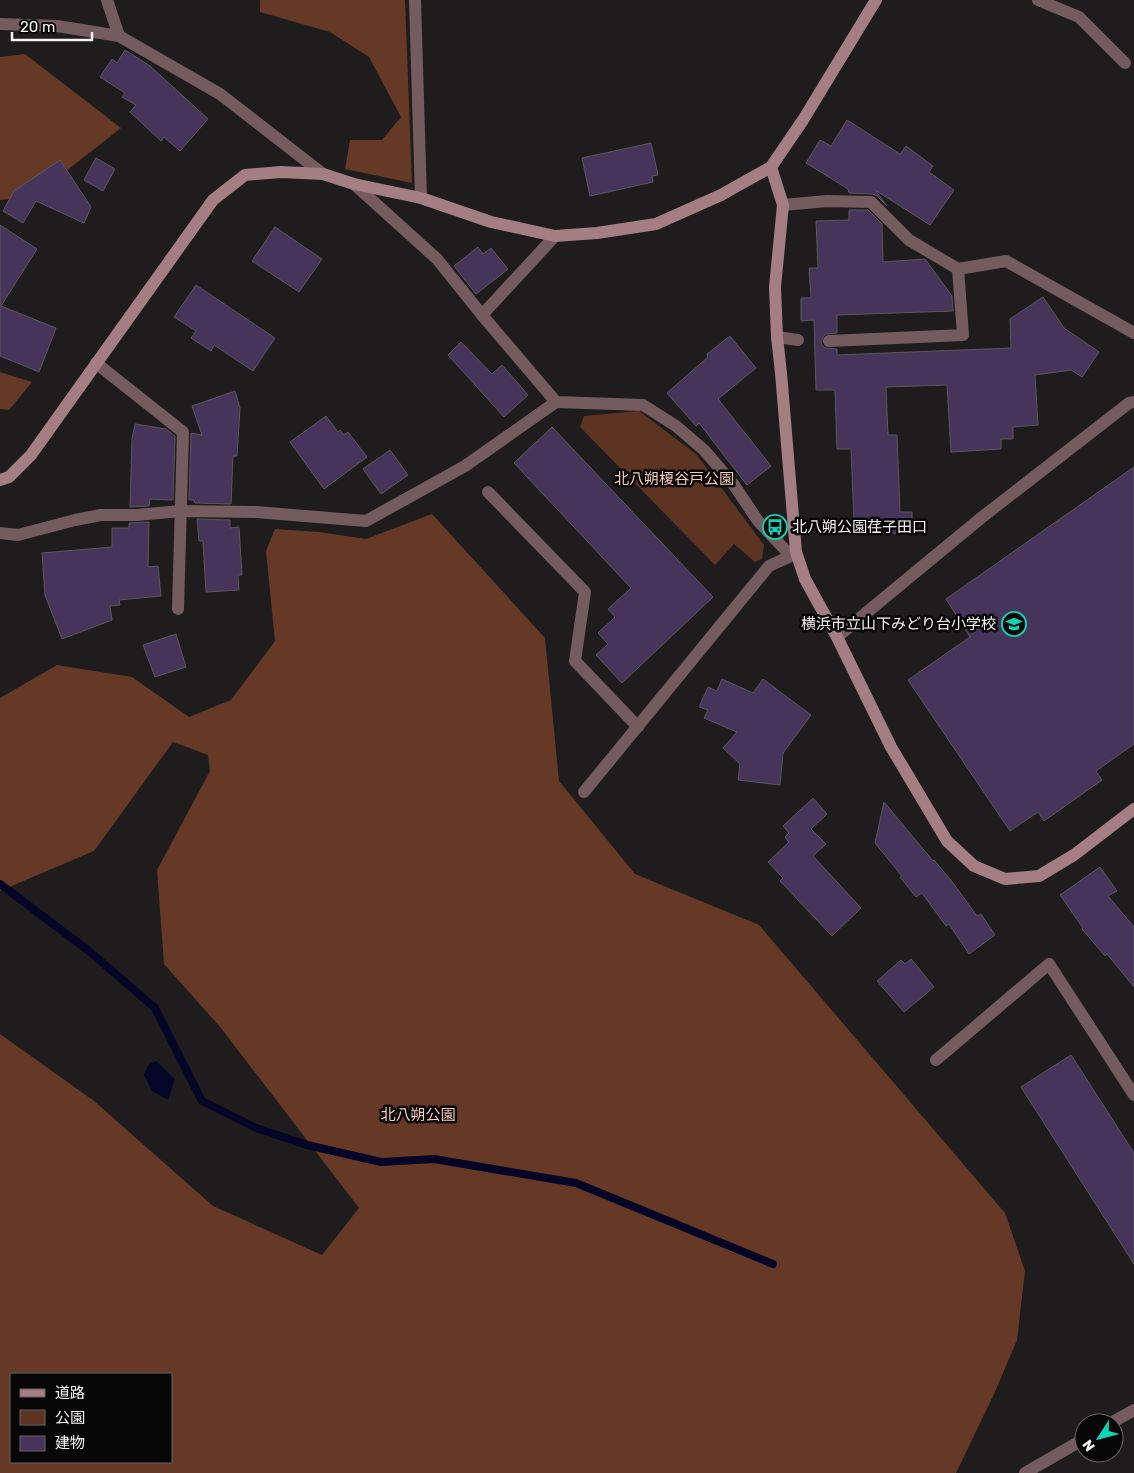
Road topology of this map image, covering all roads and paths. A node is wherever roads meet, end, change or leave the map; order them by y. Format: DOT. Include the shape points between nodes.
graph roads {
  1 [pos="107,0"];
  2 [pos="415,0"];
  3 [pos="876,0"];
  4 [pos="1038,0"];
  5 [pos="0,24"];
  6 [pos="119,36"];
  7 [pos="1125,63"];
  8 [pos="771,167"];
  9 [pos="322,174"];
  10 [pos="354,184"];
  11 [pos="421,198"];
  12 [pos="783,205"];
  13 [pos="555,236"];
  14 [pos="958,269"];
  15 [pos="482,315"];
  16 [pos="1134,333"];
  17 [pos="777,338"];
  18 [pos="798,340"];
  19 [pos="829,341"];
  20 [pos="96,363"];
  21 [pos="556,402"];
  22 [pos="1134,402"];
  23 [pos="0,480"];
  24 [pos="488,492"];
  25 [pos="182,511"];
  26 [pos="0,533"];
  27 [pos="793,554"];
  28 [pos="178,609"];
  29 [pos="837,637"];
  30 [pos="638,727"];
  31 [pos="584,792"];
  32 [pos="1134,809"];
  33 [pos="936,1060"];
  34 [pos="1134,1094"];
  35 [pos="1074,1445"];
  36 [pos="1033,1471"];
  1 -- 6 [label="street"];
  2 -- 11 [label="street"];
  3 -- 8 [label="street"];
  4 -- 7 [label="street" via="1079,17"];
  5 -- 6 [label="street" via="57,26"];
  6 -- 9 [label="street" via="220,94"];
  8 -- 12 [label="street"];
  8 -- 13 [label="street" via="721,195 656,224"];
  9 -- 10 [label="street"];
  9 -- 20 [label="street" via="281,172 246,175 214,200"];
  10 -- 11 [label="street"];
  10 -- 15 [label="street" via="437,259"];
  11 -- 13 [label="street" via="491,222"];
  12 -- 14 [label="street" via="871,202 909,240"];
  12 -- 17 [label="street" via="775,287"];
  13 -- 15 [label="street"];
  14 -- 16 [label="street" via="1006,261"];
  14 -- 19 [label="street" via="963,335"];
  15 -- 21 [label="street"];
  17 -- 18 [label="street"];
  17 -- 27 [label="street"];
  20 -- 23 [label="street" via="31,455 9,477"];
  20 -- 25 [label="street" via="183,432"];
  21 -- 25 [label="street" via="465,466 366,521 256,512"];
  21 -- 27 [label="street" via="643,405 676,426 704,450 734,485 758,521"];
  22 -- 29 [label="street" via="981,518"];
  24 -- 30 [label="street" via="585,592 575,661"];
  25 -- 26 [label="street" via="137,516 101,515 18,535"];
  25 -- 28 [label="street"];
  27 -- 29 [label="street"];
  27 -- 30 [label="street" via="769,566"];
  29 -- 32 [label="street" via="891,747 947,841 974,866 1005,879 1039,876 1074,855"];
  30 -- 31 [label="street"];
  33 -- 34 [label="street" via="1049,964"];
  35 -- 36 [label="street"];
}
